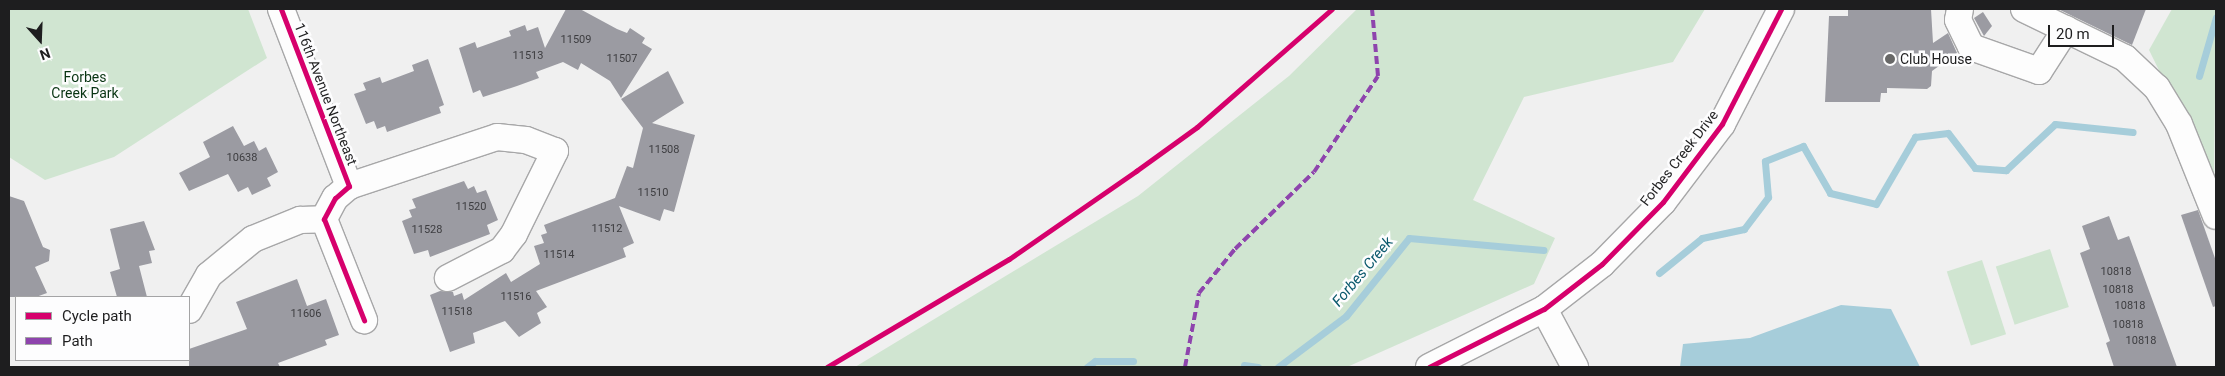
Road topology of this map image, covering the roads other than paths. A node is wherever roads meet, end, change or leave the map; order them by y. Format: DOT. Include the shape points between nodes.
graph roads {
  1 [pos="281,9"];
  2 [pos="1781,9"];
  3 [pos="1960,9"];
  4 [pos="2024,9"];
  5 [pos="2066,29"];
  6 [pos="349,186"];
  7 [pos="2216,216"];
  8 [pos="324,219"];
  9 [pos="448,278"];
  10 [pos="190,308"];
  11 [pos="1544,309"];
  12 [pos="364,320"];
  13 [pos="1430,367"];
  14 [pos="1575,367"];
  1 -- 6 [label="street, 116th Avenue Northeast"];
  2 -- 11 [label="street, Forbes Creek Drive" via="1722,124 1663,202 1602,264"];
  3 -- 5 [label="street" via="1958,20 1971,47 2039,71"];
  4 -- 5 [label="street"];
  5 -- 7 [label="street" via="2125,58 2157,88 2179,124"];
  6 -- 8 [label="street, 116th Avenue Northeast" via="335,198"];
  6 -- 9 [label="street" via="497,137 526,140 555,151 514,234 502,250"];
  8 -- 10 [label="street" via="300,220 253,239 209,274"];
  8 -- 12 [label="street"];
  11 -- 13 [label="street, Forbes Creek Drive"];
  11 -- 14 [label="street"];
}
